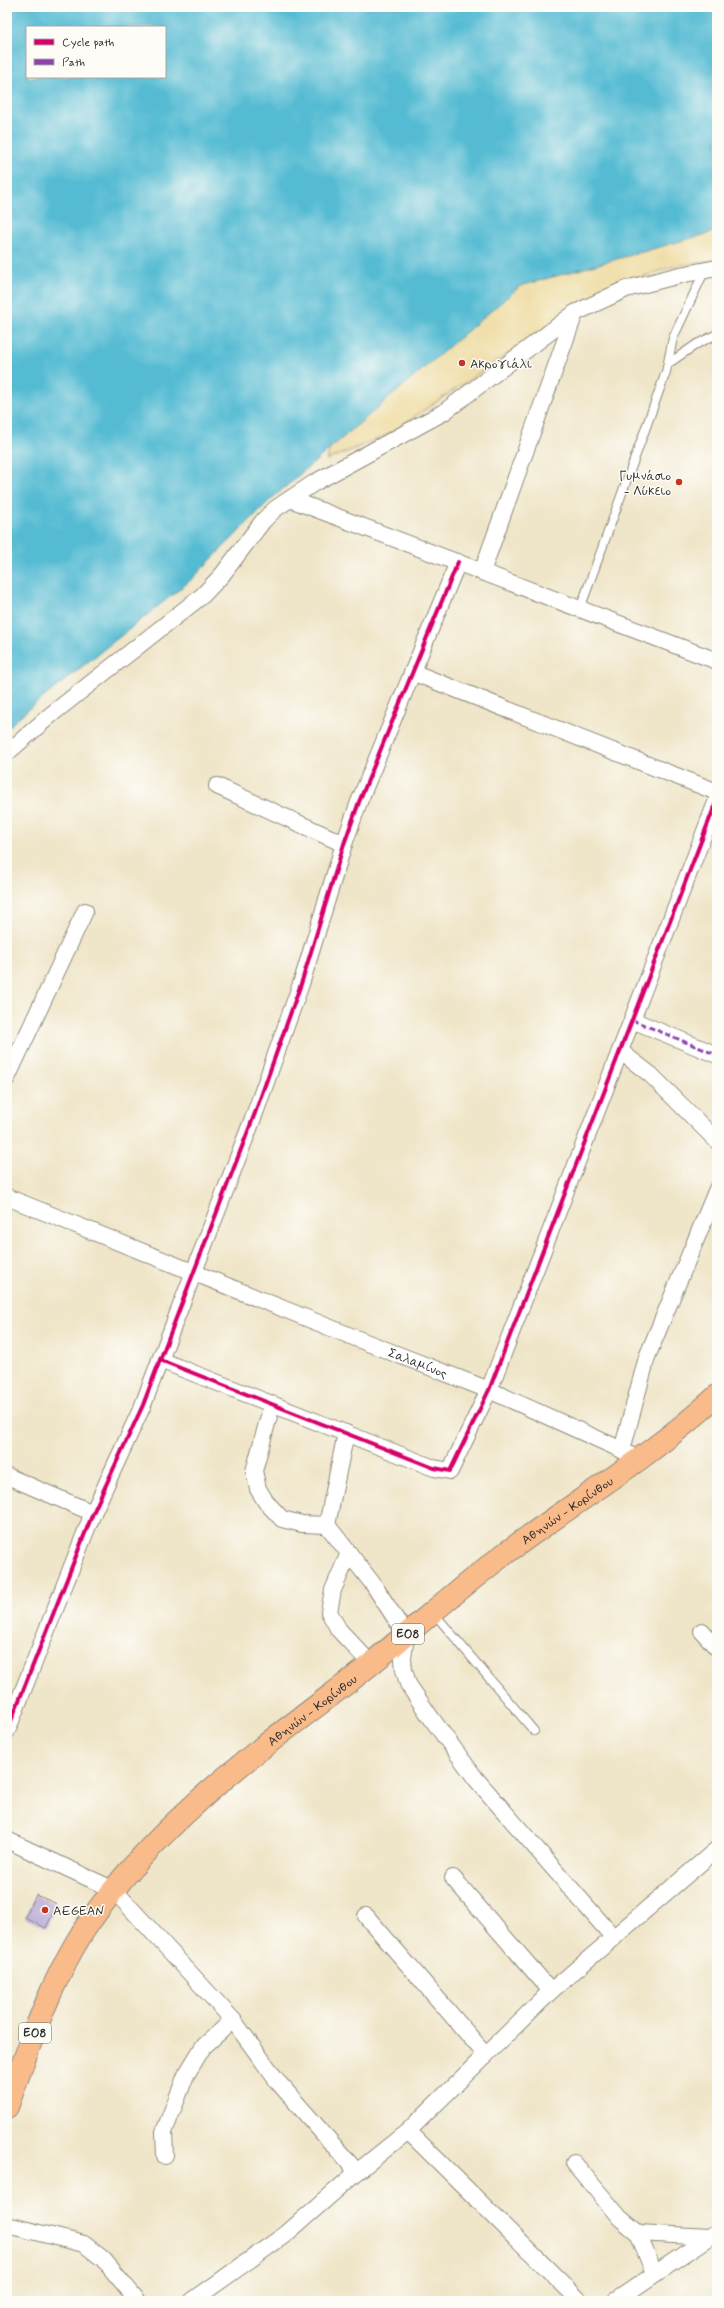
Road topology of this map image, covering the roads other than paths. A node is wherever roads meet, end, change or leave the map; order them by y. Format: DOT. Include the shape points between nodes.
graph roads {
  1 [pos="711,269"];
  2 [pos="575,313"];
  3 [pos="717,334"];
  4 [pos="670,363"];
  5 [pos="290,499"];
  6 [pos="458,562"];
  7 [pos="482,572"];
  8 [pos="580,609"];
  9 [pos="717,661"];
  10 [pos="412,672"];
  11 [pos="7,753"];
  12 [pos="217,786"];
  13 [pos="717,792"];
  14 [pos="717,800"];
  15 [pos="344,844"];
  16 [pos="85,911"];
  17 [pos="632,1020"];
  18 [pos="620,1051"];
  19 [pos="717,1055"];
  20 [pos="7,1078"];
  21 [pos="717,1140"];
  22 [pos="717,1188"];
  23 [pos="7,1197"];
  24 [pos="193,1273"];
  25 [pos="160,1360"];
  26 [pos="489,1390"];
  27 [pos="717,1396"];
  28 [pos="272,1405"];
  29 [pos="346,1433"];
  30 [pos="630,1455"];
  31 [pos="7,1476"];
  32 [pos="93,1513"];
  33 [pos="327,1525"];
  34 [pos="349,1553"];
  35 [pos="432,1611"];
  36 [pos="702,1631"];
  37 [pos="406,1636"];
  38 [pos="717,1648"];
  39 [pos="372,1664"];
  40 [pos="7,1731"];
  41 [pos="534,1731"];
  42 [pos="7,1840"];
  43 [pos="717,1849"];
  44 [pos="453,1878"];
  45 [pos="114,1890"];
  46 [pos="366,1916"];
  47 [pos="614,1938"];
  48 [pos="551,1991"];
  49 [pos="234,2020"];
  50 [pos="486,2055"];
  51 [pos="7,2107"];
  52 [pos="408,2131"];
  53 [pos="165,2156"];
  54 [pos="574,2163"];
  55 [pos="357,2172"];
  56 [pos="7,2225"];
  57 [pos="638,2233"];
  58 [pos="713,2235"];
  59 [pos="654,2273"];
  60 [pos="138,2301"];
  61 [pos="192,2301"];
  62 [pos="580,2301"];
  63 [pos="615,2301"];
  1 -- 2 [label="street" via="626,289"];
  1 -- 4 [label="lane" via="673,338"];
  2 -- 5 [label="street" via="444,412 314,483"];
  2 -- 7 [label="street"];
  3 -- 4 [label="lane"];
  4 -- 8 [label="lane"];
  5 -- 6 [label="street"];
  5 -- 11 [label="street" via="263,521 222,575 203,595"];
  6 -- 7 [label="street"];
  6 -- 10 [label="street"];
  7 -- 8 [label="street"];
  8 -- 9 [label="street"];
  10 -- 13 [label="street"];
  10 -- 15 [label="street"];
  12 -- 15 [label="street"];
  14 -- 17 [label="street"];
  15 -- 24 [label="street" via="302,981"];
  16 -- 20 [label="street"];
  17 -- 18 [label="street"];
  17 -- 19 [label="street"];
  18 -- 21 [label="street" via="656,1080"];
  18 -- 26 [label="street"];
  22 -- 30 [label="street" via="647,1357"];
  23 -- 24 [label="street, Σαλαμίνος"];
  24 -- 25 [label="street"];
  24 -- 26 [label="street, Σαλαμίνος"];
  25 -- 28 [label="street"];
  25 -- 32 [label="street" via="143,1405"];
  26 -- 29 [label="street" via="450,1471 434,1468"];
  26 -- 30 [label="street, Σαλαμίνος"];
  27 -- 30 [label="main road, Αθηνών - Κορίνθου / ΕΟ8" via="677,1432"];
  28 -- 29 [label="street"];
  28 -- 33 [label="street" via="254,1471 258,1489 282,1519 302,1524"];
  29 -- 33 [label="street"];
  30 -- 35 [label="main road, Αθηνών - Κορίνθου / ΕΟ8"];
  31 -- 32 [label="street"];
  32 -- 40 [label="street"];
  33 -- 34 [label="street"];
  34 -- 37 [label="street" via="374,1584"];
  34 -- 39 [label="street" via="333,1590 329,1612 339,1630"];
  35 -- 37 [label="main road, Αθηνών - Κορίνθου / ΕΟ8"];
  35 -- 41 [label="lane"];
  36 -- 38 [label="street"];
  37 -- 39 [label="main road, Αθηνών - Κορίνθου / ΕΟ8"];
  37 -- 47 [label="street" via="404,1670 408,1684 428,1715 476,1779"];
  39 -- 45 [label="main road, Αθηνών - Κορίνθου / ΕΟ8" via="278,1733 211,1788 137,1862"];
  42 -- 45 [label="street"];
  43 -- 47 [label="street"];
  44 -- 48 [label="street"];
  45 -- 49 [label="street"];
  45 -- 51 [label="main road, Αθηνών - Κορίνθου / ΕΟ8" via="88,1925 63,1967 15,2075"];
  46 -- 50 [label="street"];
  47 -- 48 [label="street"];
  48 -- 50 [label="street"];
  49 -- 53 [label="street" via="203,2047 186,2075 164,2132"];
  49 -- 55 [label="street" via="278,2082"];
  50 -- 52 [label="street"];
  52 -- 55 [label="street"];
  52 -- 62 [label="street"];
  54 -- 57 [label="street" via="620,2218"];
  55 -- 61 [label="street" via="286,2234"];
  56 -- 60 [label="street" via="84,2244 102,2259"];
  57 -- 58 [label="street"];
  57 -- 59 [label="street"];
  58 -- 59 [label="street"];
  59 -- 63 [label="street"];
}
